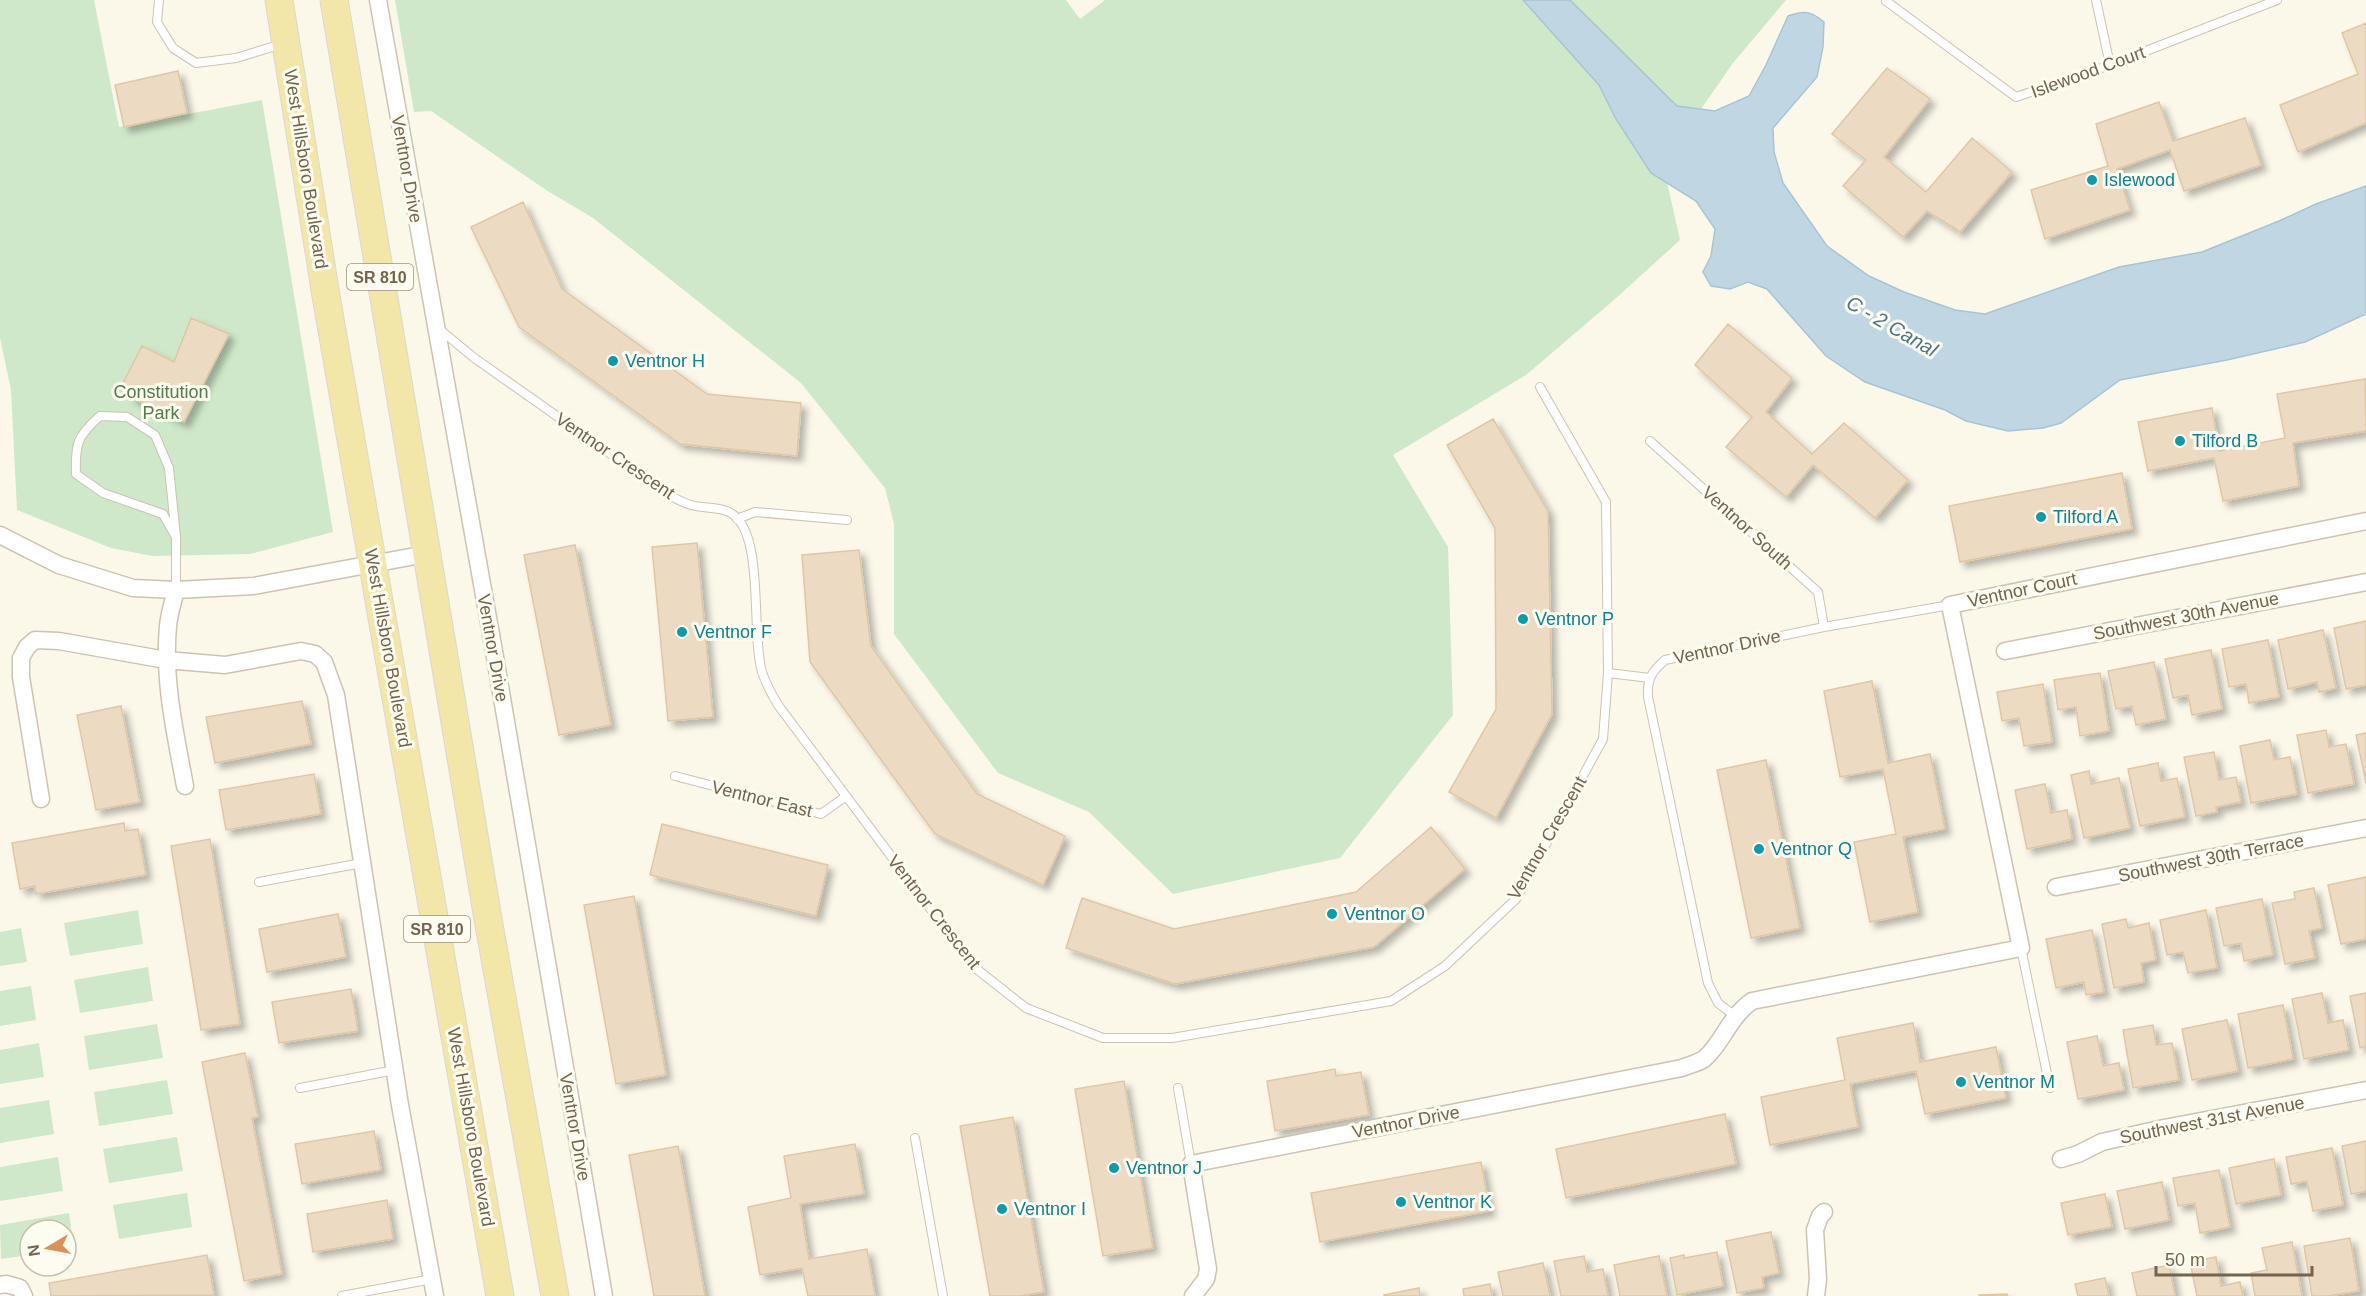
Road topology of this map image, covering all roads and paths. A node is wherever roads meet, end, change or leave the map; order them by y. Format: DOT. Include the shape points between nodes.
graph roads {
  1 [pos="159,0"];
  2 [pos="279,0"];
  3 [pos="334,0"];
  4 [pos="378,0"];
  5 [pos="2096,0"];
  6 [pos="2277,0"];
  7 [pos="1886,1"];
  8 [pos="285,43"];
  9 [pos="2110,65"];
  10 [pos="435,326"];
  11 [pos="1540,387"];
  12 [pos="1650,441"];
  13 [pos="737,519"];
  14 [pos="847,520"];
  15 [pos="2366,521"];
  16 [pos="0,535"];
  17 [pos="176,537"];
  18 [pos="426,554"];
  19 [pos="373,563"];
  20 [pos="2366,582"];
  21 [pos="177,590"];
  22 [pos="1950,605"];
  23 [pos="1824,627"];
  24 [pos="2005,651"];
  25 [pos="166,660"];
  26 [pos="1608,673"];
  27 [pos="1650,678"];
  28 [pos="675,776"];
  29 [pos="185,786"];
  30 [pos="845,797"];
  31 [pos="41,799"];
  32 [pos="2366,828"];
  33 [pos="362,863"];
  34 [pos="259,882"];
  35 [pos="2056,887"];
  36 [pos="2021,948"];
  37 [pos="1735,1016"];
  38 [pos="395,1070"];
  39 [pos="300,1088"];
  40 [pos="1178,1088"];
  41 [pos="2050,1088"];
  42 [pos="2366,1090"];
  43 [pos="915,1138"];
  44 [pos="2061,1159"];
  45 [pos="1191,1164"];
  46 [pos="1824,1212"];
  47 [pos="432,1279"];
  48 [pos="0,1285"];
  49 [pos="24,1296"];
  50 [pos="342,1296"];
  51 [pos="435,1296"];
  52 [pos="502,1296"];
  53 [pos="555,1296"];
  54 [pos="604,1296"];
  55 [pos="943,1296"];
  56 [pos="1193,1296"];
  57 [pos="1816,1296"];
  1 -- 8 [label="lane" via="157,22 173,48 196,63 236,58"];
  2 -- 8 [label="main road, West Hillsboro Boulevard / SR 810"];
  3 -- 18 [label="main road, SR 810"];
  4 -- 10 [label="street, Ventnor Drive"];
  5 -- 9 [label="lane"];
  6 -- 9 [label="lane, Islewood Court"];
  7 -- 9 [label="lane, Islewood Court" via="2016,97"];
  8 -- 19 [label="main road, West Hillsboro Boulevard / SR 810"];
  10 -- 13 [label="lane, Ventnor Crescent" via="670,496 692,505 719,509"];
  10 -- 54 [label="street, Ventnor Drive"];
  11 -- 26 [label="lane" via="1606,502"];
  12 -- 23 [label="lane, Ventnor South" via="1818,592"];
  13 -- 14 [label="lane" via="754,512"];
  13 -- 30 [label="lane, Ventnor Crescent" via="748,537 752,558 762,672 778,705"];
  15 -- 22 [label="street, Ventnor Court"];
  16 -- 21 [label="street" via="59,565 133,588"];
  17 -- 17 [label="lane" via="163,514 103,493 76,474 82,431 100,416 127,417 155,435 169,468"];
  17 -- 21 [label="lane"];
  18 -- 19 [label="street"];
  18 -- 53 [label="main road, SR 810"];
  19 -- 21 [label="street" via="254,586"];
  19 -- 52 [label="main road, West Hillsboro Boulevard / SR 810"];
  20 -- 24 [label="street, Southwest 30th Avenue"];
  21 -- 25 [label="street" via="168,623"];
  22 -- 23 [label="lane, Ventnor Drive"];
  22 -- 36 [label="street, Ventnor Court"];
  23 -- 27 [label="lane, Ventnor Drive" via="1665,660"];
  25 -- 29 [label="street" via="170,712"];
  25 -- 31 [label="street" via="58,641 35,640 27,647 21,658 21,676"];
  25 -- 33 [label="street" via="225,664 301,651 315,654 324,662 336,695"];
  26 -- 27 [label="lane"];
  26 -- 30 [label="lane, Ventnor Crescent" via="1603,739 1516,899 1445,966 1391,1001 1172,1038 1103,1038 1026,1008 974,967"];
  27 -- 37 [label="lane" via="1648,698 1708,983 1718,1003"];
  28 -- 30 [label="lane, Ventnor East" via="821,814"];
  32 -- 35 [label="street, Southwest 30th Terrace"];
  33 -- 34 [label="lane"];
  33 -- 38 [label="street"];
  36 -- 37 [label="street, Ventnor Drive" via="1752,1001"];
  36 -- 41 [label="lane"];
  37 -- 45 [label="street, Ventnor Drive" via="1702,1060 1682,1068"];
  38 -- 39 [label="lane"];
  38 -- 47 [label="street"];
  40 -- 45 [label="lane"];
  42 -- 44 [label="street, Southwest 31st Avenue" via="2102,1142"];
  43 -- 55 [label="lane"];
  45 -- 56 [label="street" via="1209,1269"];
  46 -- 57 [label="street" via="1815,1230"];
  47 -- 50 [label="lane"];
  47 -- 51 [label="street"];
  48 -- 49 [label="street" via="20,1288"];
}
